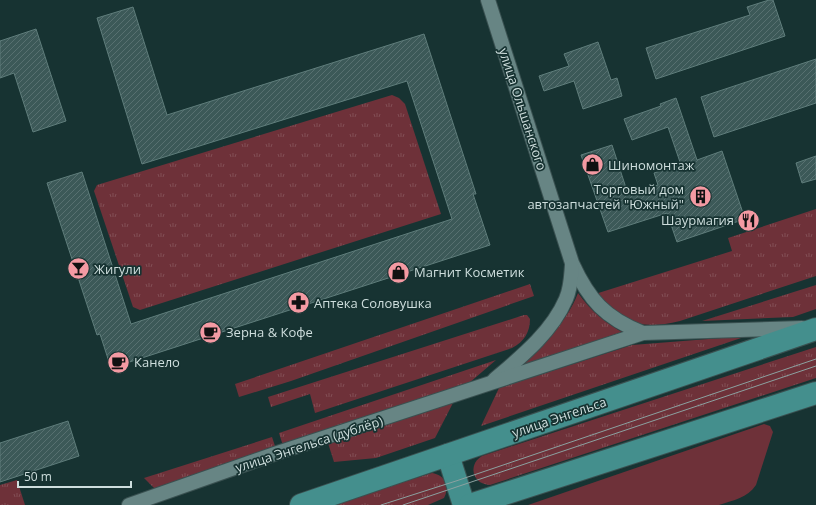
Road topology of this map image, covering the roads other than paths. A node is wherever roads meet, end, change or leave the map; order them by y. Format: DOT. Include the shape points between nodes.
graph roads {
  1 [pos="488,0"];
  2 [pos="572,263"];
  3 [pos="816,328"];
  4 [pos="643,334"];
  5 [pos="489,384"];
  6 [pos="816,393"];
  7 [pos="448,455"];
  8 [pos="128,505"];
  9 [pos="301,505"];
  10 [pos="464,505"];
  11 [pos="470,505"];
  1 -- 2 [label="street, улица Ольшанского"];
  2 -- 4 [label="street" via="582,284 599,308"];
  2 -- 5 [label="street" via="571,285 559,312 536,342"];
  3 -- 4 [label="street"];
  3 -- 7 [label="main road, улица Энгельса"];
  4 -- 5 [label="street, улица Энгельса (дублёр)"];
  5 -- 8 [label="street, улица Энгельса (дублёр)"];
  6 -- 11 [label="main road"];
  7 -- 9 [label="main road, улица Энгельса"];
  7 -- 10 [label="main road"];
}
